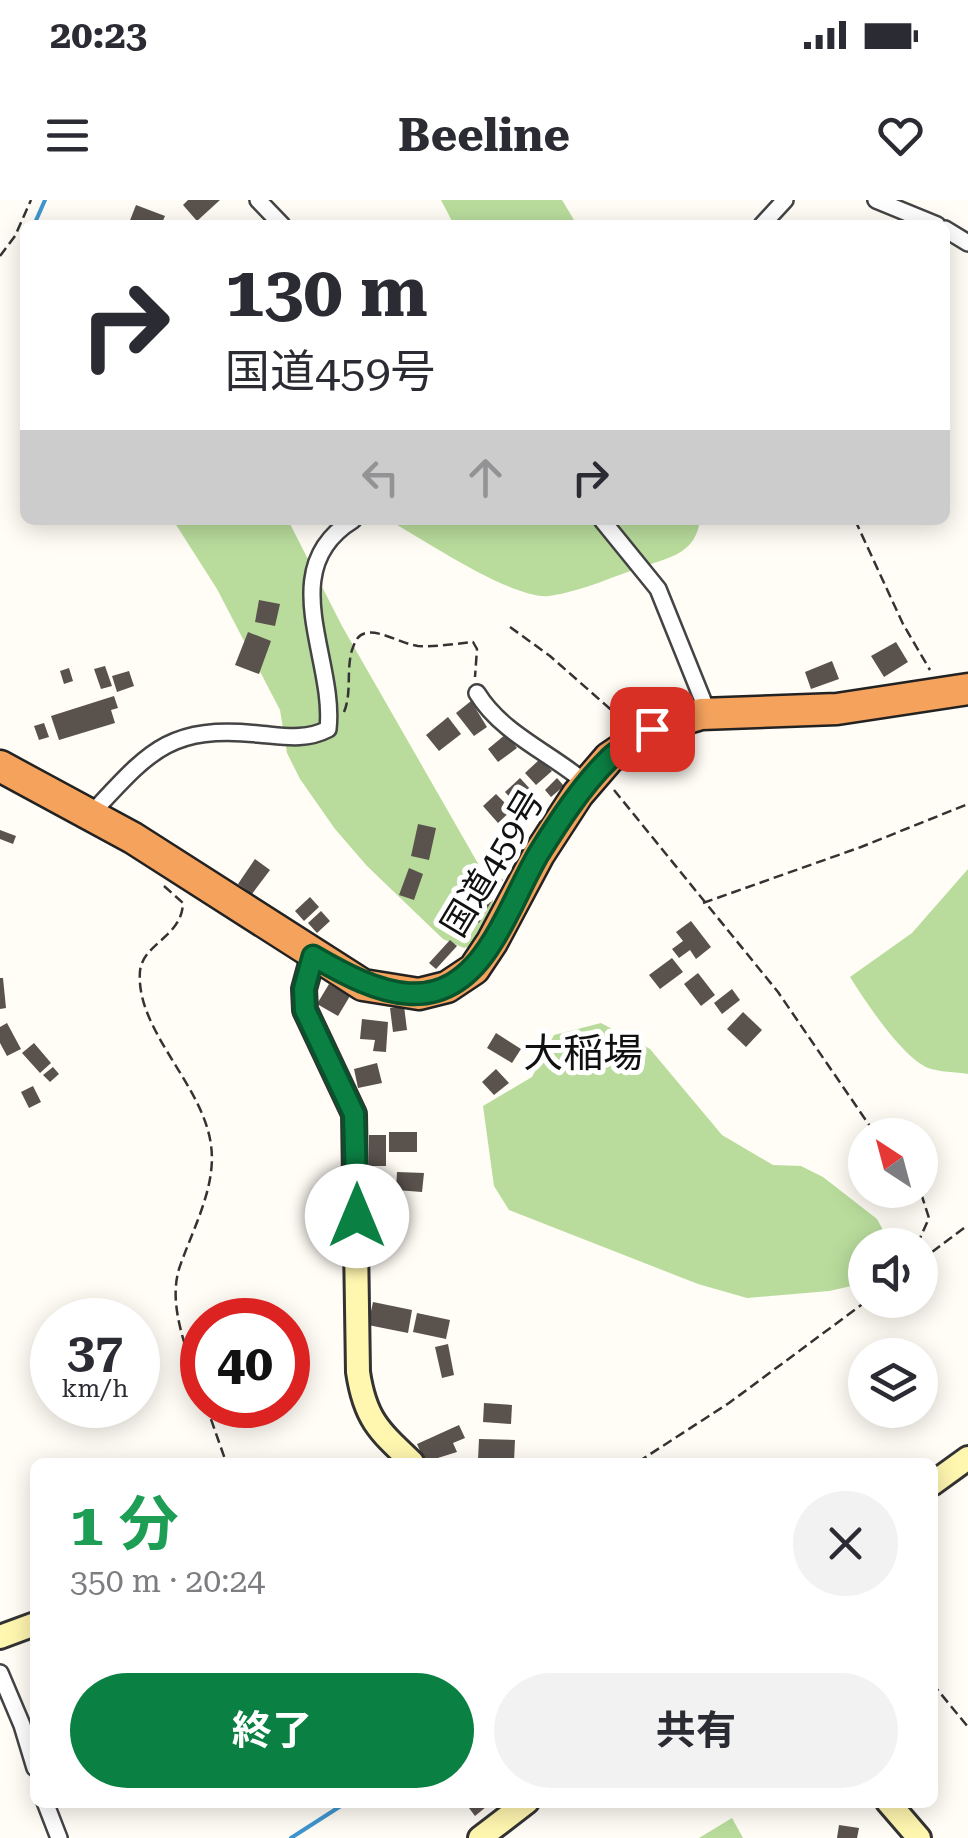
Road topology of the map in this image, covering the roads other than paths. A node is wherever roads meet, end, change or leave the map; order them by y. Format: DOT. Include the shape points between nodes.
graph roads {
  1 [pos="258,200"];
  2 [pos="785,200"];
  3 [pos="876,200"];
  4 [pos="277,220"];
  5 [pos="767,220"];
  6 [pos="925,220"];
  7 [pos="347,525"];
  8 [pos="606,525"];
  9 [pos="954,692"];
  10 [pos="477,693"];
  11 [pos="708,713"];
  12 [pos="0,766"];
  13 [pos="592,778"];
  14 [pos="91,814"];
  15 [pos="313,956"];
  16 [pos="408,1458"];
  17 [pos="966,1461"];
  18 [pos="938,1480"];
  19 [pos="30,1626"];
  20 [pos="0,1636"];
  21 [pos="0,1673"];
  22 [pos="30,1751"];
  23 [pos="47,1808"];
  24 [pos="519,1808"];
  25 [pos="893,1808"];
  26 [pos="59,1838"];
  27 [pos="480,1838"];
  28 [pos="919,1838"];
  1 -- 4 [label="street"];
  2 -- 5 [label="street"];
  3 -- 6 [label="street"];
  7 -- 14 [label="street" via="330,540 311,582 328,730 294,738 229,731 181,737 150,754"];
  8 -- 11 [label="street" via="658,589"];
  9 -- 11 [label="highway, 国道459号" via="838,709"];
  10 -- 13 [label="street" via="502,724"];
  11 -- 13 [label="highway, 国道459号" via="652,729"];
  12 -- 14 [label="highway, 国道459号"];
  13 -- 15 [label="highway, 国道459号" via="539,854 474,969 446,987 419,994 363,985"];
  14 -- 15 [label="highway, 国道459号"];
  15 -- 16 [label="street" via="305,1010 354,1114 362,1404"];
  17 -- 18 [label="street"];
  19 -- 20 [label="street"];
  21 -- 22 [label="street"];
  23 -- 26 [label="street"];
  24 -- 27 [label="street"];
  25 -- 28 [label="street"];
}
